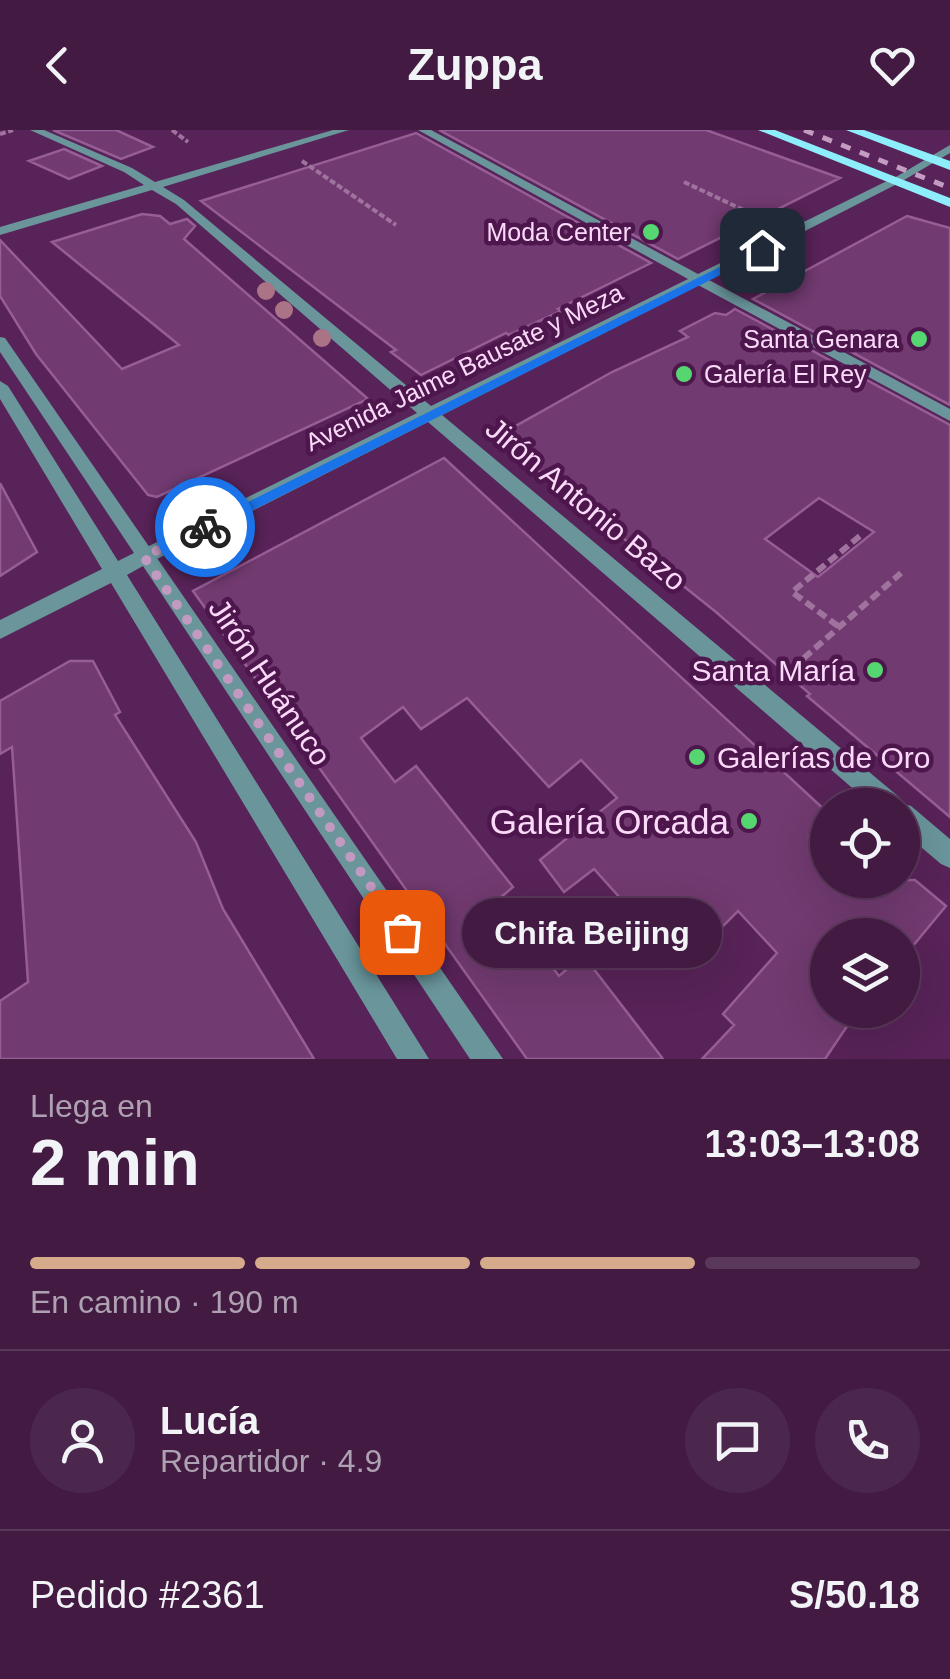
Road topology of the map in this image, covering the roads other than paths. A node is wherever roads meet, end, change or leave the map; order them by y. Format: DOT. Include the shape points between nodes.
graph roads {
  1 [pos="35,130"];
  2 [pos="344,130"];
  3 [pos="422,130"];
  4 [pos="764,130"];
  5 [pos="852,130"];
  6 [pos="950,148"];
  7 [pos="930,158"];
  8 [pos="950,166"];
  9 [pos="895,182"];
  10 [pos="158,185"];
  11 [pos="950,204"];
  12 [pos="0,231"];
  13 [pos="700,280"];
  14 [pos="0,342"];
  15 [pos="0,386"];
  16 [pos="430,415"];
  17 [pos="950,416"];
  18 [pos="144,557"];
  19 [pos="114,572"];
  20 [pos="0,630"];
  21 [pos="870,788"];
  22 [pos="920,830"];
  23 [pos="950,856"];
  24 [pos="414,1059"];
  25 [pos="488,1059"];
  1 -- 10 [label="street, Jirón Antonio Bazo"];
  2 -- 10 [label="street"];
  3 -- 13 [label="street"];
  4 -- 9 [label="main road"];
  5 -- 7 [label="main road"];
  6 -- 7 [label="street, Avenida Jaime Bausate y Meza"];
  7 -- 8 [label="main road"];
  7 -- 9 [label="street, Avenida Jaime Bausate y Meza"];
  9 -- 11 [label="main road"];
  9 -- 13 [label="street, Avenida Jaime Bausate y Meza"];
  10 -- 12 [label="street"];
  10 -- 16 [label="street, Jirón Antonio Bazo"];
  13 -- 16 [label="street, Avenida Jaime Bausate y Meza"];
  13 -- 17 [label="street"];
  14 -- 18 [label="street, Jirón Huánuco"];
  15 -- 19 [label="street"];
  16 -- 18 [label="street, Avenida Jaime Bausate y Meza"];
  16 -- 21 [label="street, Jirón Antonio Bazo"];
  18 -- 19 [label="street, Avenida Jaime Bausate y Meza"];
  18 -- 25 [label="street, Jirón Huánuco"];
  19 -- 20 [label="street, Avenida Jaime Bausate y Meza"];
  19 -- 24 [label="street"];
  22 -- 23 [label="street"];
}
